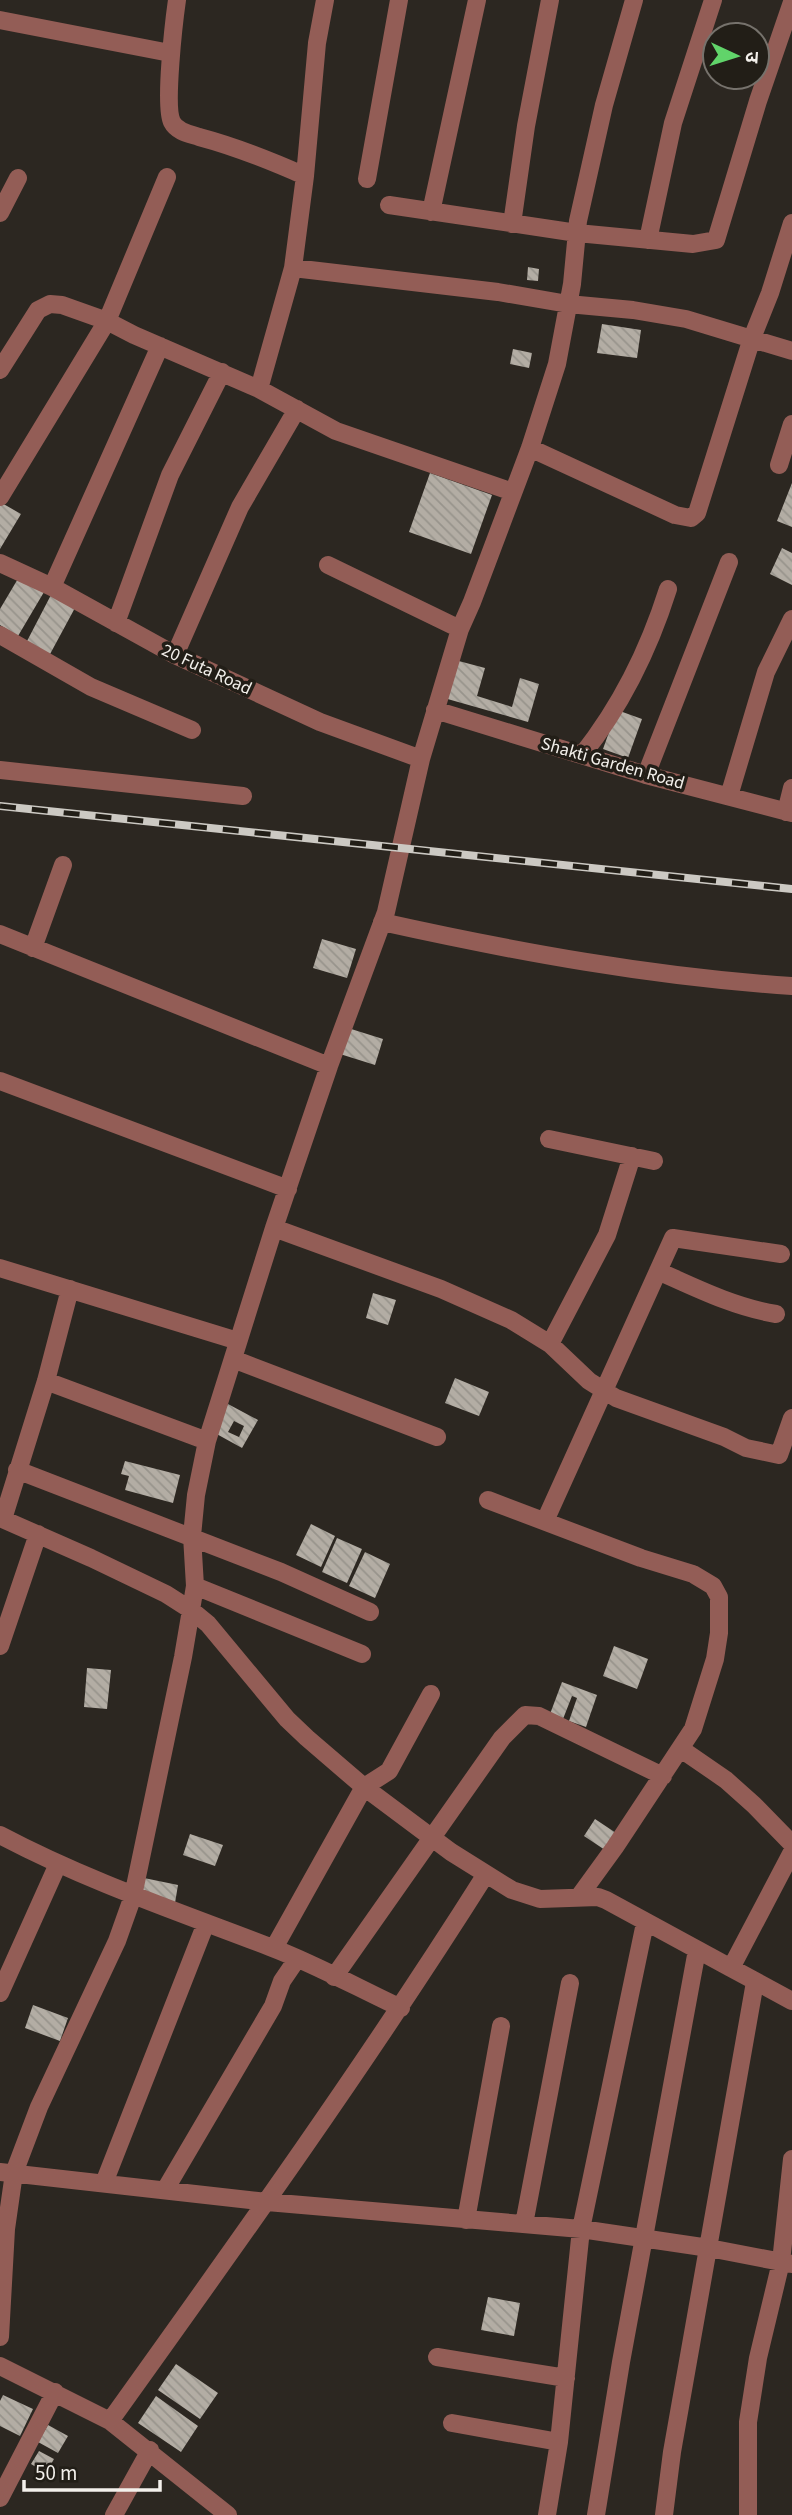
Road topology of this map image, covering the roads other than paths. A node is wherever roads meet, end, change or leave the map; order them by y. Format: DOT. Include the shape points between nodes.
graph roads {
  1 [pos="177,0"];
  2 [pos="325,0"];
  3 [pos="399,0"];
  4 [pos="477,0"];
  5 [pos="550,0"];
  6 [pos="634,0"];
  7 [pos="713,0"];
  8 [pos="792,2"];
  9 [pos="0,20"];
  10 [pos="170,53"];
  11 [pos="305,176"];
  12 [pos="167,177"];
  13 [pos="18,178"];
  14 [pos="367,178"];
  15 [pos="389,205"];
  16 [pos="431,212"];
  17 [pos="0,213"];
  18 [pos="512,223"];
  19 [pos="792,223"];
  20 [pos="577,233"];
  21 [pos="648,240"];
  22 [pos="293,268"];
  23 [pos="568,304"];
  24 [pos="107,321"];
  25 [pos="752,338"];
  26 [pos="160,346"];
  27 [pos="792,351"];
  28 [pos="0,370"];
  29 [pos="222,372"];
  30 [pos="259,389"];
  31 [pos="297,409"];
  32 [pos="792,424"];
  33 [pos="530,448"];
  34 [pos="779,465"];
  35 [pos="513,492"];
  36 [pos="0,497"];
  37 [pos="729,562"];
  38 [pos="0,563"];
  39 [pos="328,565"];
  40 [pos="52,587"];
  41 [pos="668,589"];
  42 [pos="792,619"];
  43 [pos="116,623"];
  44 [pos="460,629"];
  45 [pos="0,635"];
  46 [pos="175,655"];
  47 [pos="435,710"];
  48 [pos="192,730"];
  49 [pos="582,754"];
  50 [pos="421,759"];
  51 [pos="0,770"];
  52 [pos="646,775"];
  53 [pos="792,788"];
  54 [pos="243,796"];
  55 [pos="729,796"];
  56 [pos="789,813"];
  57 [pos="63,865"];
  58 [pos="382,922"];
  59 [pos="0,934"];
  60 [pos="33,948"];
  61 [pos="792,986"];
  62 [pos="329,1066"];
  63 [pos="0,1081"];
  64 [pos="549,1139"];
  65 [pos="632,1156"];
  66 [pos="654,1161"];
  67 [pos="288,1189"];
  68 [pos="274,1228"];
  69 [pos="781,1254"];
  70 [pos="0,1268"];
  71 [pos="658,1271"];
  72 [pos="70,1290"];
  73 [pos="776,1314"];
  74 [pos="238,1341"];
  75 [pos="550,1344"];
  76 [pos="233,1359"];
  77 [pos="46,1381"];
  78 [pos="603,1390"];
  79 [pos="792,1418"];
  80 [pos="437,1437"];
  81 [pos="207,1441"];
  82 [pos="18,1470"];
  83 [pos="488,1500"];
  84 [pos="1,1518"];
  85 [pos="545,1521"];
  86 [pos="38,1534"];
  87 [pos="192,1536"];
  88 [pos="195,1586"];
  89 [pos="191,1610"];
  90 [pos="370,1612"];
  91 [pos="0,1646"];
  92 [pos="362,1654"];
  93 [pos="431,1695"];
  94 [pos="681,1749"];
  95 [pos="663,1776"];
  96 [pos="364,1787"];
  97 [pos="0,1835"];
  98 [pos="433,1838"];
  99 [pos="792,1844"];
  100 [pos="792,1853"];
  101 [pos="58,1864"];
  102 [pos="486,1874"];
  103 [pos="133,1896"];
  104 [pos="578,1898"];
  105 [pos="205,1923"];
  106 [pos="645,1923"];
  107 [pos="274,1948"];
  108 [pos="697,1950"];
  109 [pos="297,1959"];
  110 [pos="731,1968"];
  111 [pos="334,1976"];
  112 [pos="755,1982"];
  113 [pos="570,1983"];
  114 [pos="1,1986"];
  115 [pos="792,2001"];
  116 [pos="401,2008"];
  117 [pos="501,2026"];
  118 [pos="792,2159"];
  119 [pos="7,2173"];
  120 [pos="104,2183"];
  121 [pos="165,2190"];
  122 [pos="267,2202"];
  123 [pos="466,2220"];
  124 [pos="524,2224"];
  125 [pos="581,2229"];
  126 [pos="644,2239"];
  127 [pos="709,2248"];
  128 [pos="787,2263"];
  129 [pos="0,2337"];
  130 [pos="437,2357"];
  131 [pos="0,2366"];
  132 [pos="566,2378"];
  133 [pos="55,2392"];
  134 [pos="110,2421"];
  135 [pos="452,2423"];
  136 [pos="559,2442"];
  137 [pos="150,2451"];
  138 [pos="0,2498"];
  139 [pos="114,2515"];
  140 [pos="228,2515"];
  141 [pos="547,2515"];
  142 [pos="596,2515"];
  143 [pos="664,2515"];
  144 [pos="748,2515"];
  1 -- 10 [label="street"];
  2 -- 11 [label="street"];
  3 -- 14 [label="street"];
  4 -- 16 [label="street"];
  5 -- 18 [label="street"];
  6 -- 20 [label="street" via="604,105"];
  7 -- 21 [label="street" via="673,123"];
  8 -- 21 [label="street" via="716,240 693,244"];
  9 -- 10 [label="street"];
  10 -- 11 [label="street" via="169,110 172,123 181,132 246,150"];
  11 -- 22 [label="street"];
  12 -- 24 [label="street"];
  13 -- 17 [label="street"];
  15 -- 16 [label="street"];
  16 -- 18 [label="street"];
  18 -- 20 [label="street"];
  19 -- 25 [label="street"];
  20 -- 21 [label="street"];
  20 -- 23 [label="street"];
  22 -- 23 [label="street"];
  22 -- 30 [label="street"];
  23 -- 25 [label="street" via="673,317"];
  23 -- 33 [label="street" via="556,364"];
  24 -- 26 [label="street"];
  24 -- 28 [label="street" via="50,304 38,310"];
  24 -- 36 [label="street"];
  25 -- 27 [label="street"];
  25 -- 33 [label="street" via="701,503 691,518 675,515"];
  26 -- 29 [label="street"];
  26 -- 40 [label="street"];
  29 -- 30 [label="street"];
  29 -- 43 [label="street" via="170,475"];
  30 -- 31 [label="street"];
  31 -- 35 [label="street" via="336,431"];
  31 -- 46 [label="street" via="240,507"];
  32 -- 34 [label="street"];
  33 -- 35 [label="street"];
  35 -- 44 [label="street"];
  37 -- 52 [label="street"];
  38 -- 40 [label="street, 20 Futa Road"];
  39 -- 44 [label="street"];
  40 -- 43 [label="street, 20 Futa Road"];
  41 -- 49 [label="street" via="642,660"];
  42 -- 55 [label="street" via="766,672"];
  43 -- 46 [label="street, 20 Futa Road"];
  44 -- 47 [label="street"];
  45 -- 48 [label="street" via="90,687"];
  46 -- 50 [label="street, 20 Futa Road" via="320,722"];
  47 -- 49 [label="street, Shakti Garden Road"];
  47 -- 50 [label="street"];
  49 -- 52 [label="street, Shakti Garden Road"];
  50 -- 58 [label="street"];
  51 -- 54 [label="street"];
  52 -- 55 [label="street, Shakti Garden Road"];
  53 -- 56 [label="street"];
  55 -- 56 [label="street, Shakti Garden Road"];
  57 -- 60 [label="street"];
  58 -- 61 [label="street" via="471,942 670,974"];
  58 -- 62 [label="street"];
  59 -- 60 [label="street"];
  60 -- 62 [label="street"];
  62 -- 67 [label="street"];
  63 -- 67 [label="street"];
  64 -- 65 [label="street"];
  65 -- 66 [label="street"];
  65 -- 75 [label="street" via="607,1235"];
  67 -- 68 [label="street"];
  68 -- 74 [label="street"];
  68 -- 75 [label="street" via="442,1289 511,1320"];
  69 -- 71 [label="street" via="673,1238"];
  70 -- 72 [label="street"];
  71 -- 73 [label="street" via="739,1306"];
  71 -- 78 [label="street"];
  72 -- 74 [label="street"];
  72 -- 77 [label="street"];
  74 -- 76 [label="street"];
  75 -- 78 [label="street"];
  76 -- 80 [label="street"];
  76 -- 81 [label="street"];
  77 -- 81 [label="street"];
  77 -- 82 [label="street"];
  78 -- 79 [label="street" via="746,1448 779,1455"];
  78 -- 85 [label="street"];
  81 -- 87 [label="street"];
  82 -- 84 [label="street"];
  82 -- 87 [label="street"];
  83 -- 85 [label="street"];
  84 -- 86 [label="street"];
  85 -- 94 [label="street" via="640,1559 694,1574 713,1586 720,1614 715,1659 693,1729"];
  86 -- 89 [label="street"];
  86 -- 91 [label="street"];
  87 -- 88 [label="street"];
  87 -- 90 [label="street"];
  88 -- 89 [label="street"];
  88 -- 92 [label="street"];
  89 -- 96 [label="street" via="208,1624 287,1719"];
  89 -- 103 [label="street"];
  93 -- 96 [label="street" via="389,1771"];
  94 -- 95 [label="street"];
  94 -- 99 [label="street" via="726,1780"];
  95 -- 98 [label="street" via="539,1716 525,1715 502,1738"];
  95 -- 104 [label="street"];
  96 -- 98 [label="street"];
  96 -- 107 [label="street"];
  97 -- 101 [label="street"];
  98 -- 102 [label="street"];
  98 -- 111 [label="street"];
  100 -- 110 [label="street"];
  101 -- 103 [label="street"];
  101 -- 114 [label="street"];
  102 -- 104 [label="street" via="512,1890 540,1899"];
  102 -- 116 [label="street"];
  103 -- 105 [label="street"];
  103 -- 119 [label="street" via="112,1953"];
  104 -- 106 [label="street" via="606,1900"];
  105 -- 107 [label="street"];
  105 -- 120 [label="street"];
  106 -- 108 [label="street"];
  106 -- 125 [label="street"];
  107 -- 109 [label="street"];
  108 -- 110 [label="street"];
  108 -- 126 [label="street"];
  109 -- 111 [label="street"];
  109 -- 121 [label="street"];
  110 -- 112 [label="street"];
  111 -- 116 [label="street"];
  112 -- 115 [label="street"];
  112 -- 127 [label="street"];
  113 -- 124 [label="street"];
  116 -- 122 [label="street"];
  117 -- 123 [label="street"];
  118 -- 128 [label="street"];
  119 -- 120 [label="street"];
  119 -- 129 [label="street"];
  120 -- 121 [label="street"];
  121 -- 122 [label="street"];
  122 -- 123 [label="street"];
  122 -- 134 [label="street"];
  123 -- 124 [label="street"];
  124 -- 125 [label="street"];
  125 -- 126 [label="street"];
  125 -- 132 [label="street"];
  126 -- 127 [label="street"];
  126 -- 142 [label="street"];
  127 -- 128 [label="street"];
  127 -- 143 [label="street" via="671,2452"];
  128 -- 144 [label="street" via="752,2390"];
  130 -- 132 [label="street"];
  131 -- 133 [label="street"];
  132 -- 136 [label="street"];
  133 -- 134 [label="street"];
  133 -- 138 [label="street"];
  134 -- 137 [label="street"];
  135 -- 136 [label="street"];
  136 -- 141 [label="street"];
  137 -- 139 [label="street"];
  137 -- 140 [label="street"];
}
